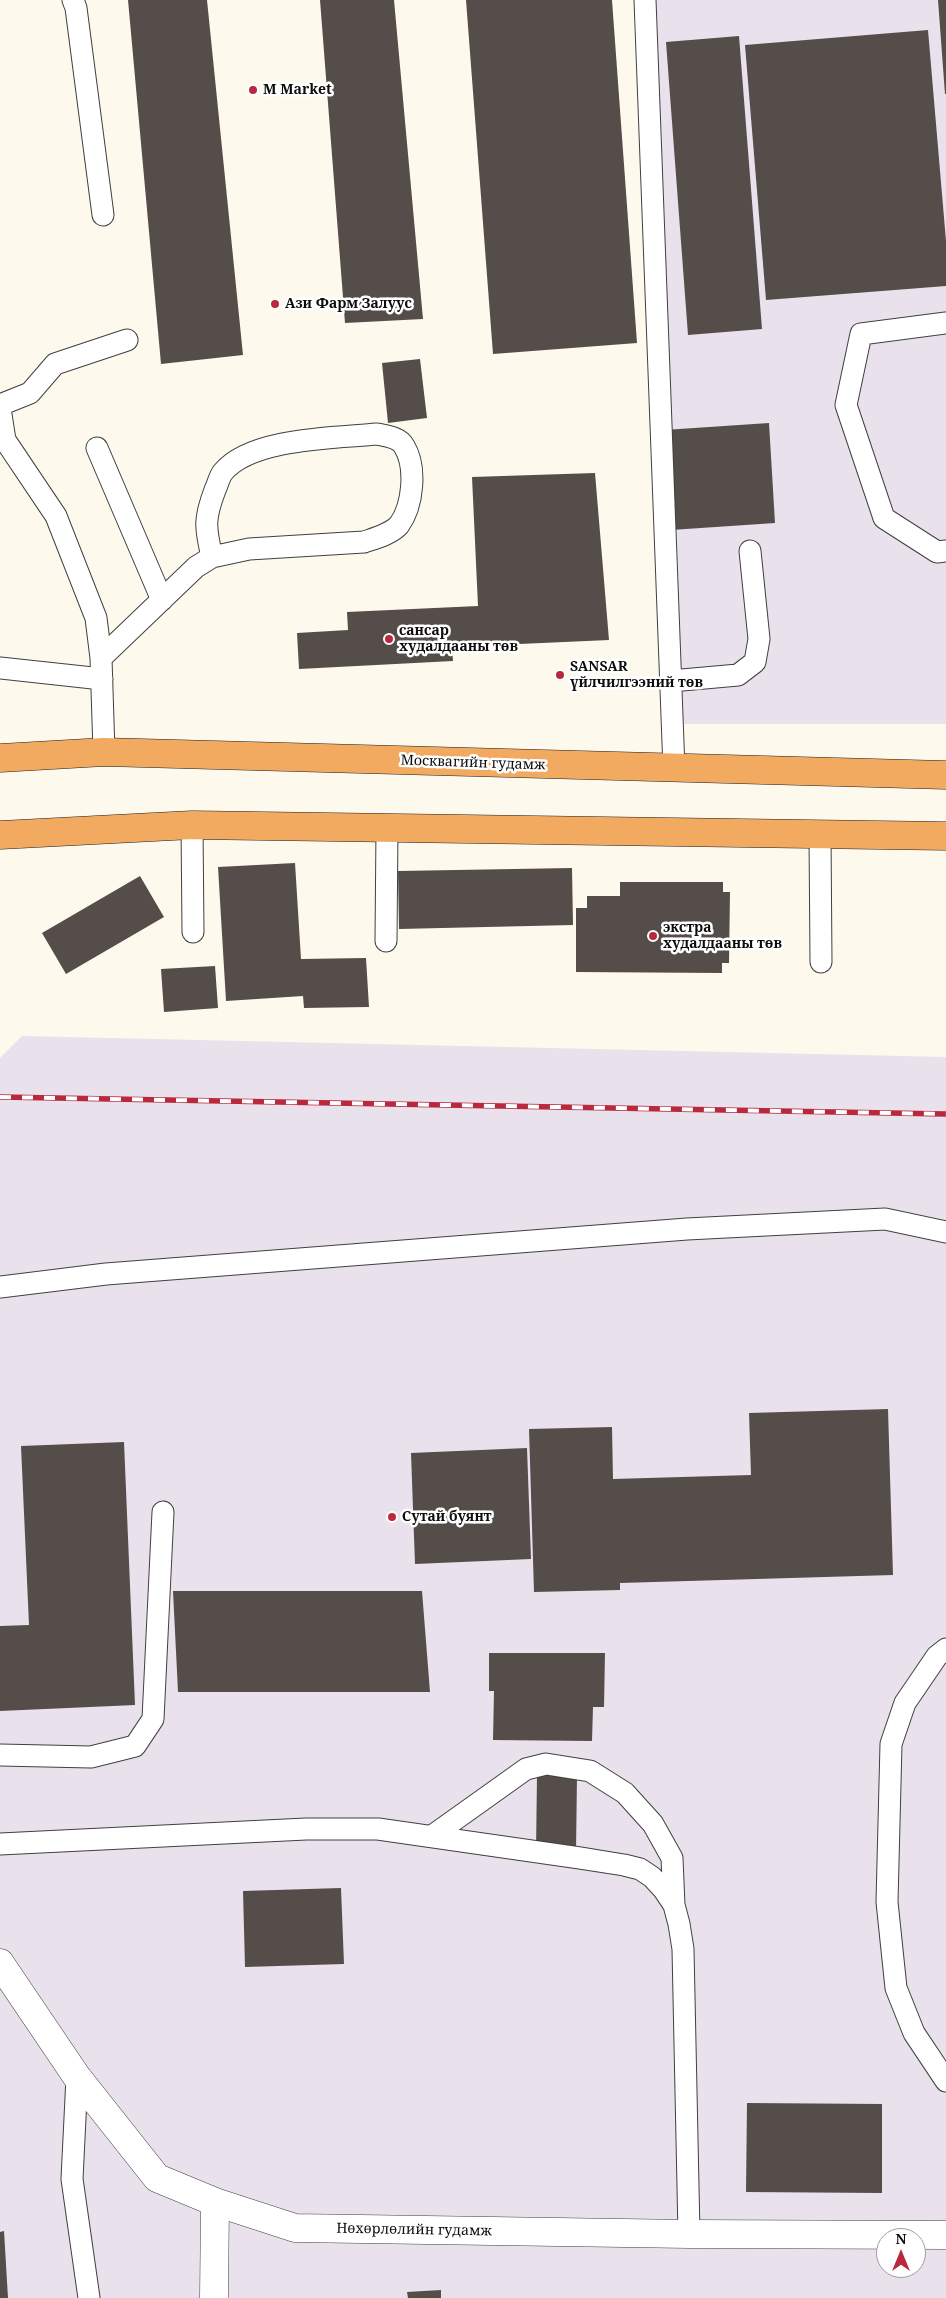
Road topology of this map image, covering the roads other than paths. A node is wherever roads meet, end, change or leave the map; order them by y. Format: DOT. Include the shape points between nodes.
graph roads {
  1 [pos="73,0"];
  2 [pos="645,0"];
  3 [pos="103,215"];
  4 [pos="946,323"];
  5 [pos="127,340"];
  6 [pos="0,406"];
  7 [pos="2,440"];
  8 [pos="97,448"];
  9 [pos="750,551"];
  10 [pos="946,551"];
  11 [pos="212,557"];
  12 [pos="162,600"];
  13 [pos="101,658"];
  14 [pos="0,668"];
  15 [pos="102,679"];
  16 [pos="671,681"];
  17 [pos="104,752"];
  18 [pos="0,758"];
  19 [pos="674,769"];
  20 [pos="946,775"];
  21 [pos="192,825"];
  22 [pos="387,828"];
  23 [pos="0,835"];
  24 [pos="820,835"];
  25 [pos="946,836"];
  26 [pos="193,932"];
  27 [pos="386,941"];
  28 [pos="821,962"];
  29 [pos="946,1232"];
  30 [pos="0,1287"];
  31 [pos="163,1512"];
  32 [pos="946,1649"];
  33 [pos="0,1755"];
  34 [pos="432,1836"];
  35 [pos="0,1844"];
  36 [pos="674,1906"];
  37 [pos="0,1964"];
  38 [pos="77,2077"];
  39 [pos="946,2080"];
  40 [pos="215,2202"];
  41 [pos="689,2234"];
  42 [pos="946,2235"];
  43 [pos="89,2298"];
  44 [pos="214,2298"];
  1 -- 3 [label="lane"];
  2 -- 16 [label="lane"];
  4 -- 10 [label="lane" via="861,334 846,405 884,518 937,552"];
  5 -- 6 [label="lane" via="55,364 30,393"];
  6 -- 7 [label="lane"];
  7 -- 13 [label="lane" via="56,516 96,618"];
  8 -- 12 [label="lane"];
  9 -- 16 [label="lane" via="758,639 755,662 738,675"];
  11 -- 11 [label="lane" via="249,549 364,542 381,537 398,526 412,492 411,469 404,446 393,437 377,434 262,448 236,460 222,473 207,512 206,530"];
  11 -- 12 [label="lane" via="196,567"];
  12 -- 13 [label="lane"];
  13 -- 15 [label="lane"];
  14 -- 15 [label="lane"];
  15 -- 17 [label="lane"];
  16 -- 19 [label="lane"];
  17 -- 18 [label="highway, Москвагийн гудамж"];
  17 -- 19 [label="highway, Москвагийн гудамж"];
  19 -- 20 [label="highway, Москвагийн гудамж"];
  21 -- 22 [label="highway"];
  21 -- 23 [label="highway"];
  21 -- 26 [label="lane"];
  22 -- 24 [label="highway"];
  22 -- 27 [label="lane"];
  24 -- 25 [label="highway"];
  24 -- 28 [label="lane"];
  29 -- 30 [label="lane" via="885,1219 687,1229 116,1273"];
  31 -- 33 [label="lane" via="153,1719 134,1746 92,1756"];
  32 -- 39 [label="lane" via="937,1656 905,1703 891,1744 887,1902 896,1988 914,2033"];
  34 -- 35 [label="lane" via="378,1829 306,1829"];
  34 -- 36 [label="lane" via="632,1867 652,1877"];
  34 -- 36 [label="lane" via="526,1769 546,1764 590,1771 625,1792 653,1824 672,1858"];
  36 -- 41 [label="lane" via="683,1949"];
  37 -- 38 [label="street, Нөхөрлөлийн гудамж"];
  38 -- 40 [label="street, Нөхөрлөлийн гудамж" via="157,2178"];
  38 -- 43 [label="lane" via="72,2179"];
  40 -- 41 [label="street, Нөхөрлөлийн гудамж" via="295,2228"];
  40 -- 44 [label="street"];
  41 -- 42 [label="street, Нөхөрлөлийн гудамж"];
}
